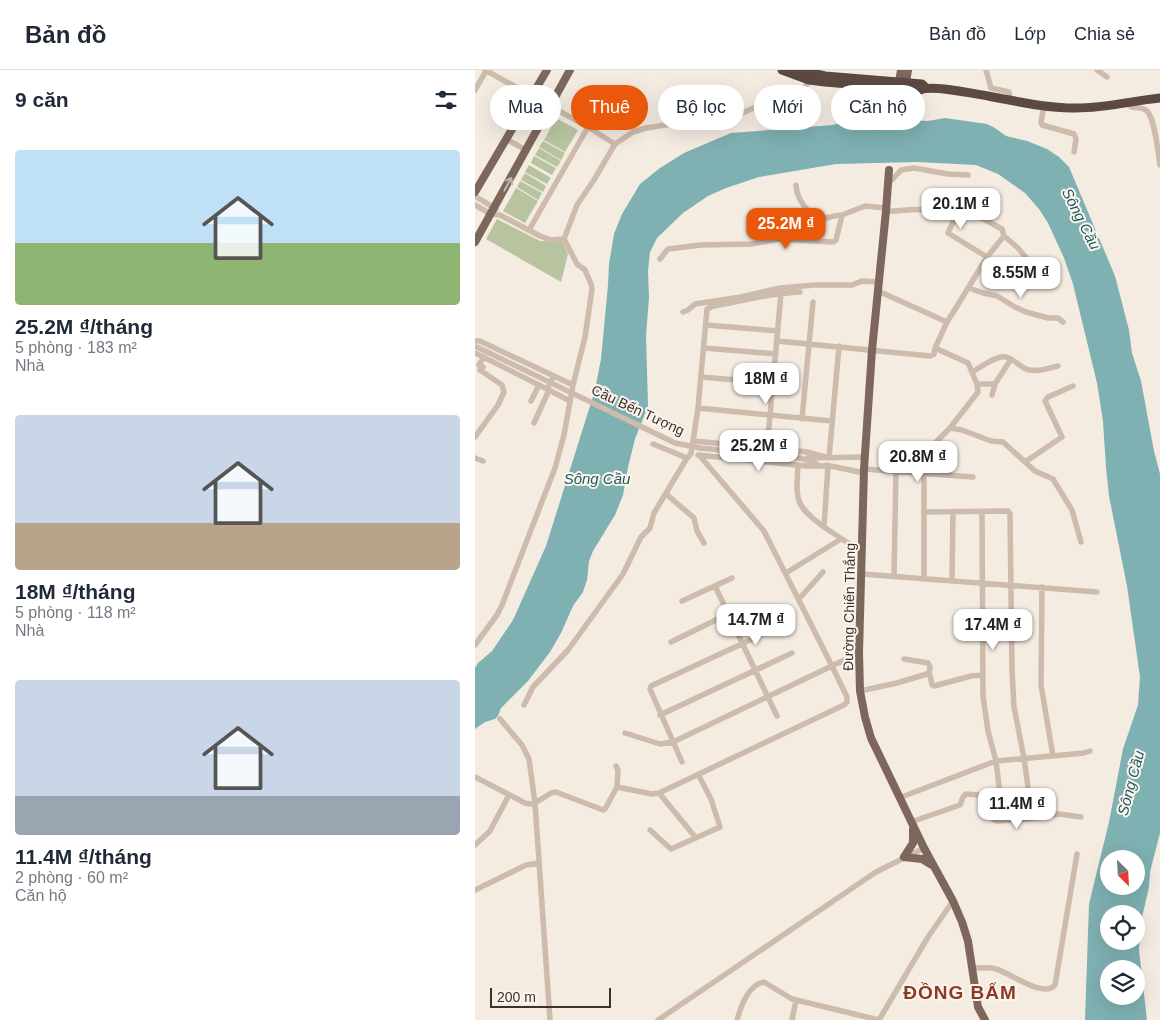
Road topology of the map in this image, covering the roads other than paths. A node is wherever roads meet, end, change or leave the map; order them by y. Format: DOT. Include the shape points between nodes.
graph roads {
  1 [pos="486,70"];
  2 [pos="547,70"];
  3 [pos="570,70"];
  4 [pos="782,70"];
  5 [pos="800,70"];
  6 [pos="901,70"];
  7 [pos="908,70"];
  8 [pos="986,70"];
  9 [pos="1097,70"];
  10 [pos="810,77"];
  11 [pos="1107,77"];
  12 [pos="513,85"];
  13 [pos="537,85"];
  14 [pos="884,85"];
  15 [pos="902,85"];
  16 [pos="903,85"];
  17 [pos="561,86"];
  18 [pos="925,87"];
  19 [pos="475,90"];
  20 [pos="1160,98"];
  21 [pos="1010,100"];
  22 [pos="1128,102"];
  23 [pos="1044,106"];
  24 [pos="511,130"];
  25 [pos="537,130"];
  26 [pos="586,130"];
  27 [pos="593,130"];
  28 [pos="506,139"];
  29 [pos="615,144"];
  30 [pos="526,150"];
  31 [pos="1074,152"];
  32 [pos="1160,165"];
  33 [pos="889,170"];
  34 [pos="968,175"];
  35 [pos="888,180"];
  36 [pos="796,185"];
  37 [pos="475,192"];
  38 [pos="982,192"];
  39 [pos="475,196"];
  40 [pos="475,205"];
  41 [pos="886,210"];
  42 [pos="493,211"];
  43 [pos="842,215"];
  44 [pos="529,230"];
  45 [pos="1004,236"];
  46 [pos="564,240"];
  47 [pos="475,242"];
  48 [pos="987,257"];
  49 [pos="660,259"];
  50 [pos="1041,277"];
  51 [pos="879,282"];
  52 [pos="969,288"];
  53 [pos="800,292"];
  54 [pos="878,292"];
  55 [pos="781,293"];
  56 [pos="813,302"];
  57 [pos="683,312"];
  58 [pos="947,322"];
  59 [pos="1063,322"];
  60 [pos="706,325"];
  61 [pos="778,330"];
  62 [pos="777,341"];
  63 [pos="809,344"];
  64 [pos="839,346"];
  65 [pos="475,347"];
  66 [pos="704,348"];
  67 [pos="935,348"];
  68 [pos="871,350"];
  69 [pos="776,354"];
  70 [pos="484,357"];
  71 [pos="1011,359"];
  72 [pos="1058,366"];
  73 [pos="972,372"];
  74 [pos="553,376"];
  75 [pos="701,377"];
  76 [pos="773,384"];
  77 [pos="977,384"];
  78 [pos="995,384"];
  79 [pos="539,385"];
  80 [pos="573,385"];
  81 [pos="1073,386"];
  82 [pos="548,390"];
  83 [pos="992,395"];
  84 [pos="531,401"];
  85 [pos="570,401"];
  86 [pos="698,408"];
  87 [pos="770,415"];
  88 [pos="801,418"];
  89 [pos="831,422"];
  90 [pos="533,424"];
  91 [pos="950,428"];
  92 [pos="475,437"];
  93 [pos="694,441"];
  94 [pos="653,444"];
  95 [pos="767,448"];
  96 [pos="699,455"];
  97 [pos="689,456"];
  98 [pos="865,457"];
  99 [pos="475,458"];
  100 [pos="800,458"];
  101 [pos="829,458"];
  102 [pos="483,461"];
  103 [pos="1025,462"];
  104 [pos="797,465"];
  105 [pos="828,466"];
  106 [pos="864,471"];
  107 [pos="896,471"];
  108 [pos="905,472"];
  109 [pos="924,473"];
  110 [pos="973,476"];
  111 [pos="666,494"];
  112 [pos="924,512"];
  113 [pos="953,512"];
  114 [pos="983,512"];
  115 [pos="824,527"];
  116 [pos="841,539"];
  117 [pos="1081,542"];
  118 [pos="704,543"];
  119 [pos="863,553"];
  120 [pos="786,572"];
  121 [pos="823,572"];
  122 [pos="862,574"];
  123 [pos="893,576"];
  124 [pos="732,578"];
  125 [pos="924,578"];
  126 [pos="952,580"];
  127 [pos="983,583"];
  128 [pos="1011,584"];
  129 [pos="715,586"];
  130 [pos="1042,587"];
  131 [pos="1097,592"];
  132 [pos="799,599"];
  133 [pos="682,601"];
  134 [pos="729,614"];
  135 [pos="761,635"];
  136 [pos="671,642"];
  137 [pos="743,643"];
  138 [pos="475,645"];
  139 [pos="792,653"];
  140 [pos="859,653"];
  141 [pos="904,659"];
  142 [pos="832,666"];
  143 [pos="756,670"];
  144 [pos="929,674"];
  145 [pos="983,675"];
  146 [pos="861,691"];
  147 [pos="769,696"];
  148 [pos="524,705"];
  149 [pos="660,715"];
  150 [pos="777,716"];
  151 [pos="500,718"];
  152 [pos="625,733"];
  153 [pos="673,742"];
  154 [pos="1090,751"];
  155 [pos="1053,756"];
  156 [pos="1024,758"];
  157 [pos="996,761"];
  158 [pos="683,762"];
  159 [pos="616,766"];
  160 [pos="698,774"];
  161 [pos="475,777"];
  162 [pos="617,787"];
  163 [pos="659,794"];
  164 [pos="509,796"];
  165 [pos="993,796"];
  166 [pos="899,798"];
  167 [pos="535,803"];
  168 [pos="1081,817"];
  169 [pos="1027,819"];
  170 [pos="912,824"];
  171 [pos="651,830"];
  172 [pos="696,838"];
  173 [pos="475,845"];
  174 [pos="924,848"];
  175 [pos="1077,854"];
  176 [pos="904,857"];
  177 [pos="539,863"];
  178 [pos="932,865"];
  179 [pos="475,890"];
  180 [pos="953,901"];
  181 [pos="972,968"];
  182 [pos="796,1000"];
  183 [pos="550,1020"];
  184 [pos="658,1020"];
  185 [pos="737,1020"];
  186 [pos="792,1020"];
  187 [pos="879,1020"];
  188 [pos="985,1020"];
  1 -- 12 [label="street"];
  1 -- 19 [label="street"];
  2 -- 13 [label="main road"];
  3 -- 17 [label="main road"];
  4 -- 10 [label="highway"];
  5 -- 10 [label="highway"];
  6 -- 15 [label="main road"];
  7 -- 16 [label="main road"];
  8 -- 21 [label="street" via="991,88 1009,92"];
  9 -- 11 [label="street"];
  10 -- 14 [label="highway"];
  10 -- 29 [label="street" via="794,110 761,103 742,113 646,128"];
  18 -- 21 [label="highway"];
  20 -- 22 [label="highway"];
  21 -- 23 [label="highway"];
  22 -- 23 [label="highway" via="1087,108"];
  22 -- 32 [label="street" via="1131,107 1148,113"];
  23 -- 31 [label="street" via="1042,125 1074,134"];
  24 -- 28 [label="main road"];
  25 -- 30 [label="main road"];
  26 -- 44 [label="street"];
  27 -- 29 [label="street"];
  28 -- 30 [label="street"];
  28 -- 37 [label="main road"];
  29 -- 46 [label="street" via="577,206"];
  42 -- 30 [label="main road, one-way"];
  33 -- 35 [label="main road, Đường Chiến Thắng"];
  34 -- 35 [label="street" via="914,168 901,170"];
  35 -- 41 [label="main road, Đường Chiến Thắng"];
  36 -- 43 [label="street" via="802,204 813,213 824,218"];
  38 -- 45 [label="street" via="973,210 976,215 1002,229"];
  39 -- 42 [label="street"];
  40 -- 42 [label="street"];
  41 -- 43 [label="street" via="868,205"];
  41 -- 48 [label="street" via="924,210 940,199 953,203 958,211 948,233"];
  41 -- 51 [label="main road, Đường Chiến Thắng"];
  42 -- 44 [label="street"];
  42 -- 47 [label="main road"];
  43 -- 49 [label="street" via="839,234 833,242 779,240 689,246 668,249"];
  44 -- 46 [label="street" via="551,240"];
  45 -- 48 [label="street"];
  45 -- 50 [label="street"];
  46 -- 80 [label="street" via="577,264 585,270 592,289"];
  48 -- 52 [label="street"];
  51 -- 54 [label="main road, Đường Chiến Thắng"];
  51 -- 57 [label="street" via="780,288 741,298 695,304"];
  52 -- 58 [label="street"];
  52 -- 59 [label="street" via="997,296 1015,308"];
  53 -- 55 [label="street"];
  54 -- 58 [label="street"];
  54 -- 68 [label="main road, Đường Chiến Thắng"];
  55 -- 60 [label="street" via="709,306"];
  55 -- 61 [label="street"];
  56 -- 63 [label="street"];
  58 -- 67 [label="street"];
  60 -- 61 [label="street"];
  60 -- 66 [label="street"];
  61 -- 62 [label="street"];
  62 -- 63 [label="street"];
  62 -- 69 [label="street"];
  63 -- 64 [label="street"];
  63 -- 88 [label="street"];
  64 -- 68 [label="street"];
  64 -- 89 [label="street"];
  65 -- 70 [label="street"];
  65 -- 74 [label="street" via="480,341"];
  65 -- 100 [label="street, Cầu Bến Tượng, bridge" via="675,443 693,448"];
  66 -- 69 [label="street"];
  66 -- 75 [label="street"];
  67 -- 68 [label="street" via="930,356"];
  67 -- 73 [label="street" via="968,363"];
  68 -- 98 [label="main road, Đường Chiến Thắng"];
  69 -- 76 [label="street"];
  70 -- 79 [label="street"];
  70 -- 92 [label="street" via="480,370 502,385 504,392"];
  71 -- 72 [label="street" via="1029,370"];
  71 -- 73 [label="street" via="998,358"];
  71 -- 78 [label="street"];
  73 -- 77 [label="street"];
  74 -- 80 [label="street"];
  74 -- 82 [label="street"];
  75 -- 76 [label="street"];
  75 -- 86 [label="street"];
  76 -- 87 [label="street"];
  77 -- 78 [label="street"];
  77 -- 91 [label="street" via="978,392"];
  78 -- 83 [label="street"];
  79 -- 82 [label="street"];
  79 -- 84 [label="street"];
  80 -- 85 [label="street"];
  81 -- 103 [label="street" via="1045,401 1063,437"];
  82 -- 85 [label="street"];
  82 -- 90 [label="street"];
  85 -- 138 [label="street" via="555,468 502,605"];
  86 -- 87 [label="street"];
  86 -- 93 [label="street"];
  87 -- 88 [label="street"];
  87 -- 95 [label="street"];
  88 -- 89 [label="street"];
  89 -- 101 [label="street"];
  91 -- 103 [label="street" via="1003,442"];
  91 -- 108 [label="street"];
  93 -- 95 [label="street"];
  93 -- 97 [label="street"];
  94 -- 97 [label="street"];
  95 -- 101 [label="street"];
  96 -- 97 [label="street"];
  96 -- 104 [label="street"];
  96 -- 120 [label="street" via="764,531"];
  97 -- 111 [label="street"];
  98 -- 101 [label="street"];
  98 -- 106 [label="main road, Đường Chiến Thắng"];
  99 -- 102 [label="street"];
  100 -- 101 [label="street"];
  100 -- 105 [label="street"];
  103 -- 117 [label="street" via="1055,481 1072,510"];
  104 -- 105 [label="street"];
  104 -- 115 [label="street" via="798,500 805,513"];
  105 -- 106 [label="street"];
  105 -- 115 [label="street"];
  106 -- 107 [label="street"];
  106 -- 119 [label="main road, Đường Chiến Thắng"];
  107 -- 108 [label="street"];
  107 -- 123 [label="street"];
  108 -- 109 [label="street"];
  109 -- 110 [label="street"];
  109 -- 112 [label="street"];
  111 -- 118 [label="street" via="694,518"];
  111 -- 148 [label="street" via="623,574 568,650 533,687"];
  112 -- 113 [label="street"];
  112 -- 125 [label="street"];
  113 -- 114 [label="street"];
  113 -- 126 [label="street"];
  114 -- 127 [label="street"];
  114 -- 128 [label="street" via="1011,514"];
  115 -- 116 [label="street"];
  116 -- 119 [label="street"];
  116 -- 120 [label="street"];
  119 -- 122 [label="main road, Đường Chiến Thắng"];
  120 -- 132 [label="street"];
  121 -- 132 [label="street"];
  122 -- 123 [label="street"];
  122 -- 140 [label="main road, Đường Chiến Thắng"];
  123 -- 125 [label="street"];
  124 -- 129 [label="street"];
  125 -- 126 [label="street"];
  126 -- 127 [label="street"];
  127 -- 128 [label="street"];
  127 -- 145 [label="street"];
  128 -- 130 [label="street"];
  128 -- 156 [label="street" via="1014,707"];
  129 -- 133 [label="street"];
  129 -- 134 [label="street"];
  130 -- 131 [label="street"];
  130 -- 155 [label="street" via="1041,685"];
  132 -- 142 [label="street"];
  134 -- 136 [label="street"];
  134 -- 137 [label="street"];
  135 -- 137 [label="street"];
  137 -- 143 [label="street"];
  137 -- 149 [label="street" via="651,686 650,693"];
  139 -- 143 [label="street"];
  140 -- 142 [label="street"];
  140 -- 146 [label="main road, Đường Chiến Thắng"];
  141 -- 144 [label="street" via="928,663"];
  142 -- 147 [label="street"];
  142 -- 160 [label="street" via="847,698 844,705"];
  143 -- 147 [label="street"];
  143 -- 149 [label="street"];
  144 -- 145 [label="street" via="934,686"];
  144 -- 146 [label="street"];
  145 -- 157 [label="street" via="988,731"];
  146 -- 166 [label="main road, Đường Chiến Thắng" via="871,738"];
  147 -- 150 [label="street"];
  147 -- 153 [label="street"];
  149 -- 153 [label="street"];
  151 -- 167 [label="street" via="523,745 529,759"];
  152 -- 153 [label="street" via="661,744"];
  153 -- 158 [label="street"];
  154 -- 155 [label="street"];
  155 -- 156 [label="street"];
  156 -- 157 [label="street"];
  156 -- 169 [label="street" via="1028,787"];
  157 -- 165 [label="street" via="1000,794"];
  157 -- 166 [label="street"];
  159 -- 162 [label="street"];
  160 -- 163 [label="street"];
  160 -- 172 [label="street" via="720,825"];
  161 -- 164 [label="street"];
  162 -- 163 [label="street"];
  162 -- 167 [label="street" via="604,810 556,792"];
  163 -- 172 [label="street"];
  164 -- 167 [label="street" via="525,803"];
  164 -- 173 [label="street" via="490,831"];
  165 -- 169 [label="street" via="995,821"];
  165 -- 170 [label="street" via="966,794 960,805"];
  166 -- 170 [label="main road, Đường Chiến Thắng"];
  167 -- 177 [label="street"];
  168 -- 169 [label="street" via="1059,814"];
  170 -- 174 [label="main road, Đường Chiến Thắng"];
  170 -- 176 [label="main road" via="913,843"];
  171 -- 172 [label="street" via="671,849"];
  174 -- 176 [label="street"];
  174 -- 178 [label="main road, Đường Chiến Thắng"];
  175 -- 181 [label="street" via="1052,989 1042,990 995,969"];
  176 -- 178 [label="main road" via="922,859"];
  176 -- 184 [label="street" via="876,872"];
  177 -- 179 [label="street"];
  177 -- 183 [label="street"];
  178 -- 180 [label="main road, Đường Chiến Thắng"];
  180 -- 181 [label="main road, Đường Chiến Thắng" via="965,932"];
  180 -- 187 [label="street"];
  181 -- 188 [label="main road, Đường Chiến Thắng" via="978,1007"];
  182 -- 185 [label="street" via="761,982 743,1001"];
  182 -- 186 [label="street"];
  182 -- 187 [label="street"];
}
